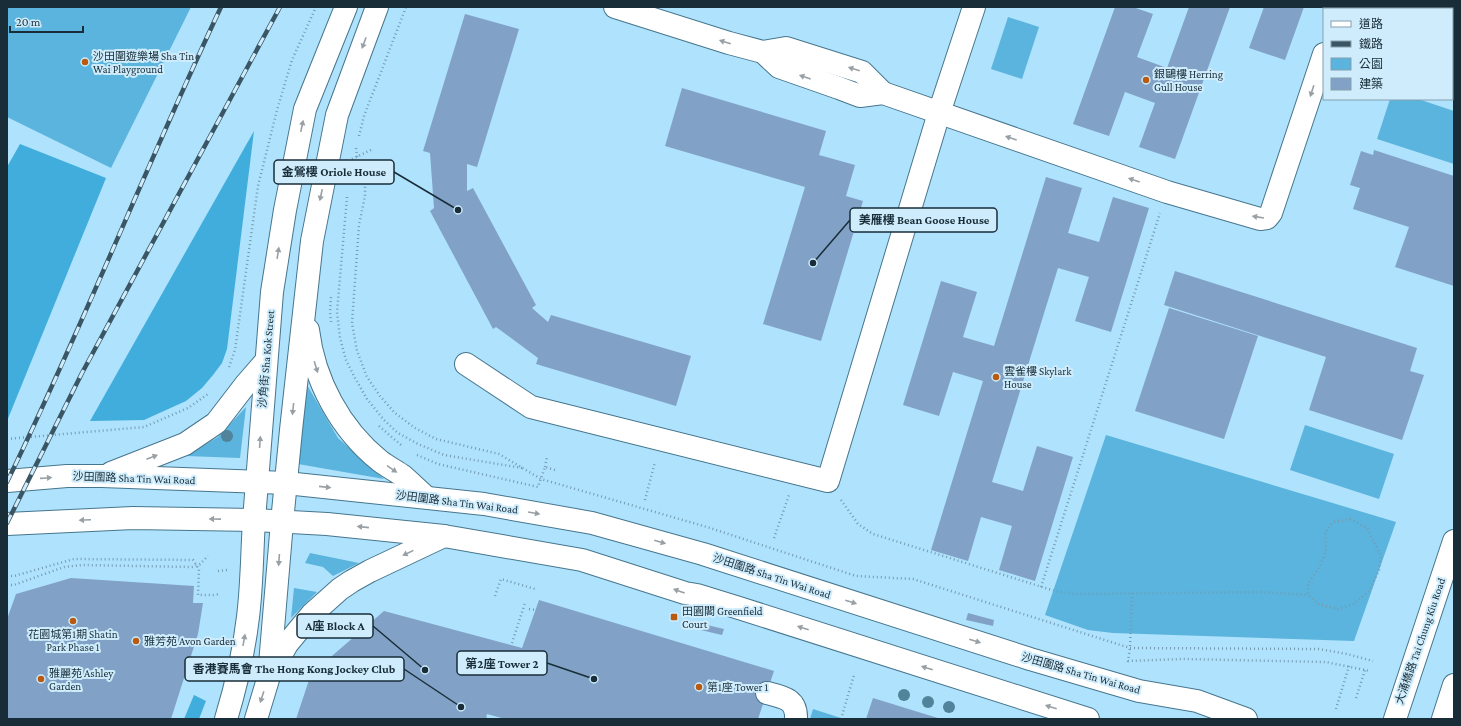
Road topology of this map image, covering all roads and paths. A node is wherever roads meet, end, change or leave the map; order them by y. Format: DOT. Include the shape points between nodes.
graph roads {
  1 [pos="316,7"];
  2 [pos="346,7"];
  3 [pos="378,7"];
  4 [pos="614,7"];
  5 [pos="974,7"];
  6 [pos="1323,57"];
  7 [pos="939,112"];
  8 [pos="373,149"];
  9 [pos="346,162"];
  10 [pos="358,163"];
  11 [pos="348,183"];
  12 [pos="347,191"];
  13 [pos="1167,192"];
  14 [pos="332,296"];
  15 [pos="304,301"];
  16 [pos="331,324"];
  17 [pos="266,361"];
  18 [pos="466,364"];
  19 [pos="227,371"];
  20 [pos="209,393"];
  21 [pos="379,425"];
  22 [pos="7,439"];
  23 [pos="661,439"];
  24 [pos="402,446"];
  25 [pos="414,454"];
  26 [pos="547,457"];
  27 [pos="545,467"];
  28 [pos="523,468"];
  29 [pos="555,470"];
  30 [pos="796,473"];
  31 [pos="102,476"];
  32 [pos="7,481"];
  33 [pos="257,481"];
  34 [pos="828,481"];
  35 [pos="286,483"];
  36 [pos="426,497"];
  37 [pos="645,500"];
  38 [pos="254,520"];
  39 [pos="282,522"];
  40 [pos="7,524"];
  41 [pos="444,536"];
  42 [pos="774,538"];
  43 [pos="1454,541"];
  44 [pos="208,556"];
  45 [pos="226,570"];
  46 [pos="218,571"];
  47 [pos="7,576"];
  48 [pos="7,585"];
  49 [pos="1041,587"];
  50 [pos="535,589"];
  51 [pos="1132,593"];
  52 [pos="220,594"];
  53 [pos="1308,595"];
  54 [pos="495,596"];
  55 [pos="525,603"];
  56 [pos="529,609"];
  57 [pos="536,610"];
  58 [pos="512,643"];
  59 [pos="1349,666"];
  60 [pos="1365,670"];
  61 [pos="1370,671"];
  62 [pos="854,675"];
  63 [pos="269,676"];
  64 [pos="1454,692"];
  65 [pos="766,693"];
  66 [pos="1356,698"];
  67 [pos="1336,708"];
  68 [pos="1397,710"];
  69 [pos="226,719"];
  70 [pos="256,719"];
  71 [pos="796,719"];
  72 [pos="841,719"];
  73 [pos="1088,719"];
  74 [pos="1246,719"];
  75 [pos="1378,719"];
  76 [pos="1442,719"];
  1 -- 19 [label="path" via="292,60 258,186 235,350"];
  17 -- 2 [label="main road, 沙角街 Sha Kok Street, one-way" via="272,292 284,210 305,109"];
  3 -- 15 [label="main road, one-way" via="338,115 312,241"];
  7 -- 4 [label="main road, one-way" via="883,93 860,96 779,67 763,52"];
  5 -- 7 [label="main road"];
  6 -- 13 [label="main road, one-way" via="1271,213 1267,218 1260,219"];
  13 -- 7 [label="main road, one-way"];
  7 -- 34 [label="main road"];
  8 -- 9 [label="path"];
  10 -- 11 [label="path"];
  12 -- 28 [label="path" via="337,312 346,360 367,399 384,420 418,444 444,455"];
  13 -- 49 [label="path"];
  14 -- 16 [label="path"];
  15 -- 35 [label="main road, one-way"];
  15 -- 36 [label="main road, one-way" via="317,370 342,420 375,456 404,476"];
  31 -- 17 [label="main road, one-way" via="185,444 216,423"];
  33 -- 17 [label="main road, 沙角街 Sha Kok Street, one-way"];
  18 -- 23 [label="main road" via="531,406"];
  20 -- 22 [label="path" via="188,408 144,426"];
  21 -- 24 [label="path"];
  23 -- 30 [label="main road"];
  23 -- 37 [label="path"];
  25 -- 27 [label="path" via="438,464 538,487"];
  26 -- 27 [label="path"];
  27 -- 29 [label="path"];
  30 -- 34 [label="main road"];
  30 -- 42 [label="path"];
  32 -- 31 [label="main road, 沙田圍路 Sha Tin Wai Road, one-way"];
  31 -- 33 [label="main road, 沙田圍路 Sha Tin Wai Road"];
  33 -- 35 [label="main road, 沙田圍路 Sha Tin Wai Road"];
  33 -- 38 [label="main road, 沙角街 Sha Kok Street"];
  34 -- 49 [label="path" via="858,524 873,534"];
  35 -- 36 [label="main road, 沙田圍路 Sha Tin Wai Road, one-way"];
  35 -- 39 [label="main road"];
  36 -- 74 [label="main road, 沙田圍路 Sha Tin Wai Road, one-way" via="484,504 592,523 703,554 1030,659 1139,691 1198,701"];
  38 -- 39 [label="main road"];
  38 -- 40 [label="main road, one-way" via="133,518"];
  69 -- 38 [label="main road, 沙角街 Sha Kok Street, one-way" via="248,618"];
  41 -- 39 [label="main road, one-way"];
  39 -- 63 [label="main road, one-way"];
  41 -- 63 [label="main road, one-way" via="370,571 340,589 312,614 287,644"];
  73 -- 41 [label="main road, one-way" via="582,560"];
  43 -- 68 [label="main road, 大涌橋路 Tai Chung Kiu Road"];
  44 -- 48 [label="path" via="200,564 192,567 64,567"];
  45 -- 46 [label="path"];
  47 -- 52 [label="path" via="74,559 193,560 199,569 198,595"];
  49 -- 51 [label="path" via="1055,592 1075,594"];
  50 -- 54 [label="path" via="500,579"];
  51 -- 53 [label="path" via="1261,592"];
  51 -- 59 [label="path" via="1128,661 1326,662"];
  53 -- 53 [label="path" via="1318,604 1338,609 1354,604 1369,591 1379,570 1381,556 1367,528 1350,519 1333,522 1326,533 1326,552 1308,584"];
  55 -- 58 [label="path"];
  56 -- 57 [label="path"];
  59 -- 60 [label="path"];
  59 -- 67 [label="path"];
  60 -- 61 [label="path"];
  60 -- 66 [label="path"];
  62 -- 72 [label="path"];
  63 -- 70 [label="main road, one-way"];
  64 -- 76 [label="main road"];
  65 -- 71 [label="main road" via="787,698 796,711"];
  68 -- 75 [label="main road"];
}
